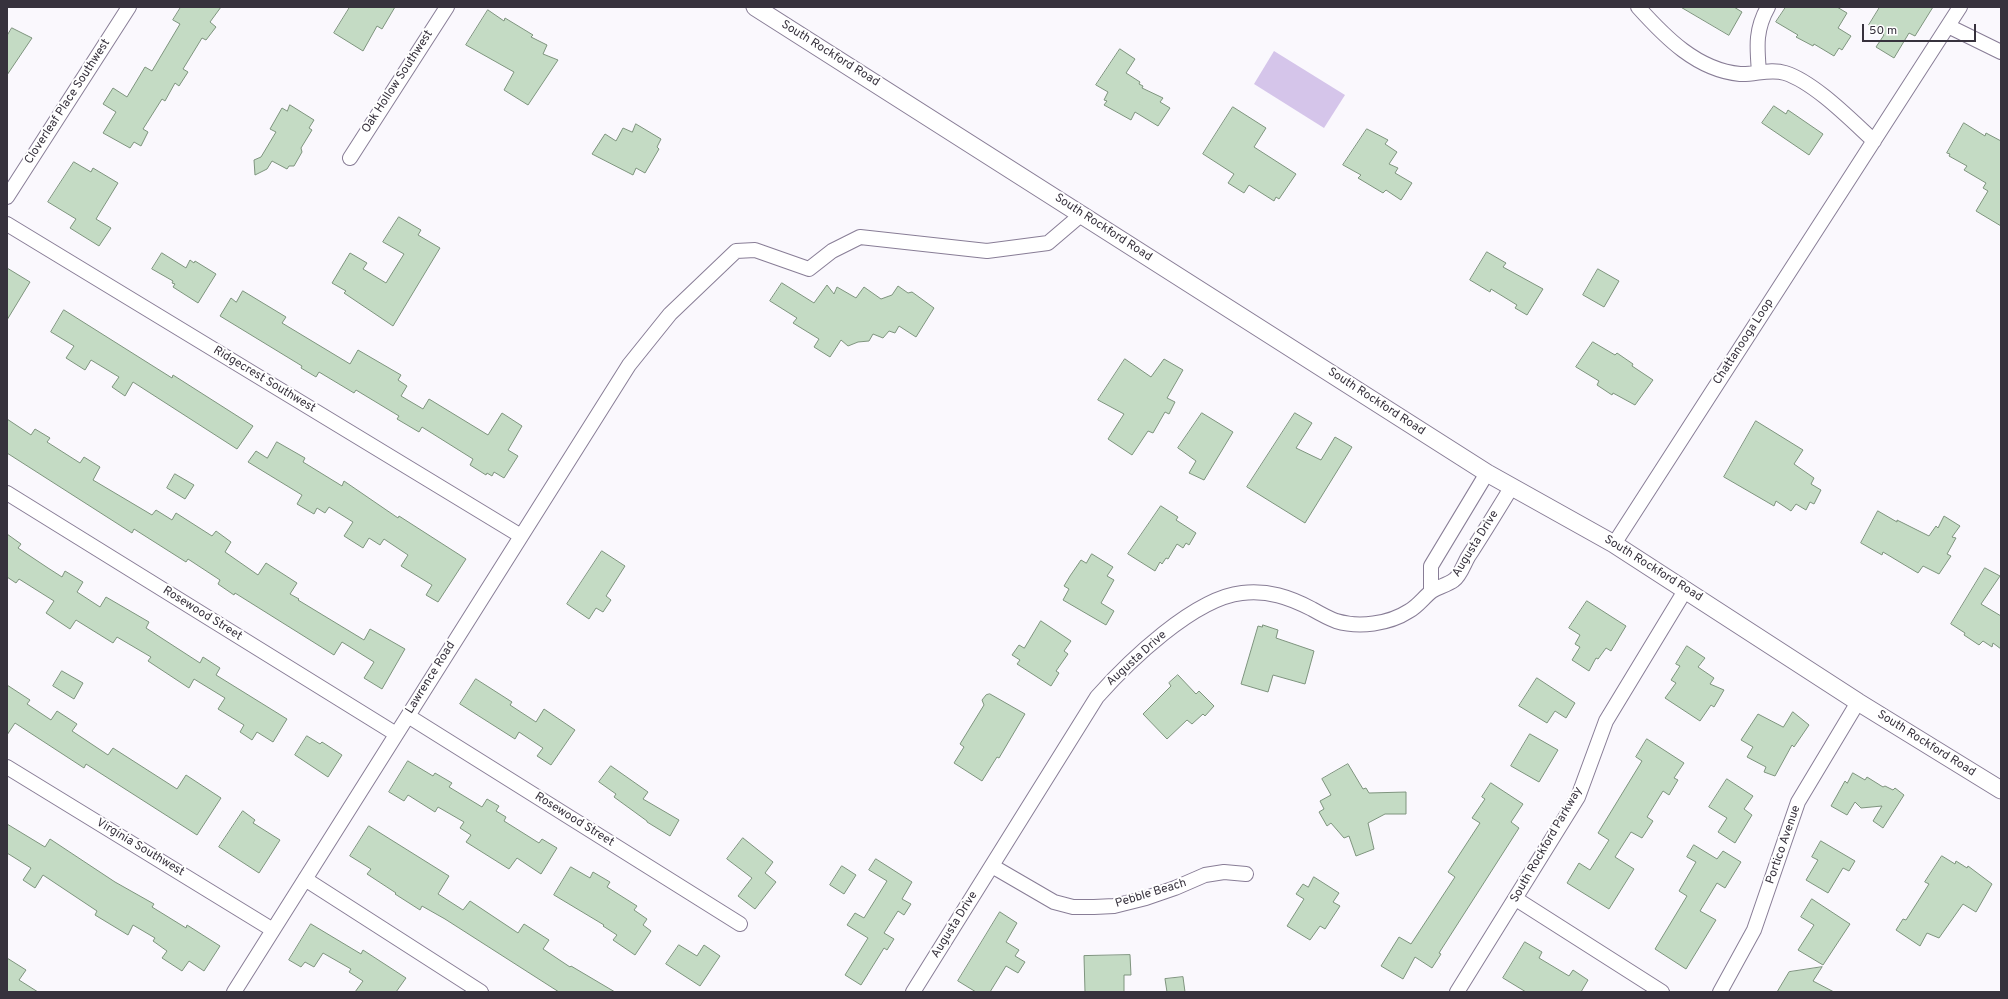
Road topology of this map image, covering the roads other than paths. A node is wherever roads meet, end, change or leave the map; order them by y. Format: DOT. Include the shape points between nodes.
graph roads {
  1 [pos="128,7"];
  2 [pos="447,7"];
  3 [pos="755,7"];
  4 [pos="1638,7"];
  5 [pos="1768,7"];
  6 [pos="1960,7"];
  7 [pos="1948,26"];
  8 [pos="2001,52"];
  9 [pos="1759,72"];
  10 [pos="1874,141"];
  11 [pos="350,158"];
  12 [pos="7,197"];
  13 [pos="1082,214"];
  14 [pos="7,224"];
  15 [pos="1487,473"];
  16 [pos="1511,488"];
  17 [pos="7,493"];
  18 [pos="521,536"];
  19 [pos="1614,544"];
  20 [pos="1686,589"];
  21 [pos="1431,591"];
  22 [pos="1858,702"];
  23 [pos="408,716"];
  24 [pos="396,734"];
  25 [pos="7,767"];
  26 [pos="2001,790"];
  27 [pos="992,866"];
  28 [pos="1246,874"];
  29 [pos="305,879"];
  30 [pos="1516,899"];
  31 [pos="740,924"];
  32 [pos="273,930"];
  33 [pos="234,992"];
  34 [pos="480,992"];
  35 [pos="913,992"];
  36 [pos="1457,992"];
  37 [pos="1662,992"];
  38 [pos="1720,992"];
  1 -- 12 [label="street, Cloverleaf Place Southwest"];
  2 -- 11 [label="street, Oak Hollow Southwest"];
  3 -- 13 [label="street, South Rockford Road"];
  4 -- 9 [label="street" via="1679,49 1724,71 1740,74"];
  5 -- 9 [label="street" via="1762,17 1757,38"];
  6 -- 7 [label="street, Chattanooga Loop"];
  7 -- 8 [label="street"];
  7 -- 10 [label="street, Chattanooga Loop"];
  9 -- 10 [label="street" via="1773,71 1799,78"];
  10 -- 19 [label="street, Chattanooga Loop"];
  13 -- 15 [label="street, South Rockford Road"];
  13 -- 18 [label="street, Lawrence Road" via="1048,242 987,251 860,237 832,251 809,269 755,250 736,251 670,314 629,365"];
  14 -- 18 [label="street, Ridgecrest Southwest"];
  15 -- 16 [label="street, South Rockford Road"];
  15 -- 21 [label="street" via="1432,566"];
  16 -- 19 [label="street, South Rockford Road"];
  16 -- 21 [label="street, Augusta Drive" via="1454,580"];
  17 -- 24 [label="street, Rosewood Street"];
  18 -- 23 [label="street, Lawrence Road"];
  19 -- 20 [label="street, South Rockford Road"];
  20 -- 22 [label="street, South Rockford Road"];
  20 -- 30 [label="street, South Rockford Parkway" via="1606,721 1578,798"];
  21 -- 27 [label="street, Augusta Drive" via="1420,603 1397,618 1351,624 1334,620 1293,599 1277,594 1241,593 1223,597 1203,606 1133,660 1097,697"];
  22 -- 26 [label="street, South Rockford Road"];
  22 -- 38 [label="street, Portico Avenue" via="1798,802 1754,930"];
  23 -- 24 [label="street, Lawrence Road"];
  23 -- 31 [label="street, Rosewood Street"];
  24 -- 29 [label="street, Lawrence Road"];
  25 -- 32 [label="street, Virginia Southwest"];
  27 -- 28 [label="street, Pebble Beach" via="1054,902 1087,907 1114,906 1140,899 1176,888 1205,875 1224,872"];
  27 -- 35 [label="street, Augusta Drive"];
  29 -- 32 [label="street, Lawrence Road"];
  29 -- 34 [label="street"];
  30 -- 36 [label="street, South Rockford Parkway"];
  30 -- 37 [label="street"];
  32 -- 33 [label="street, Lawrence Road"];
}
